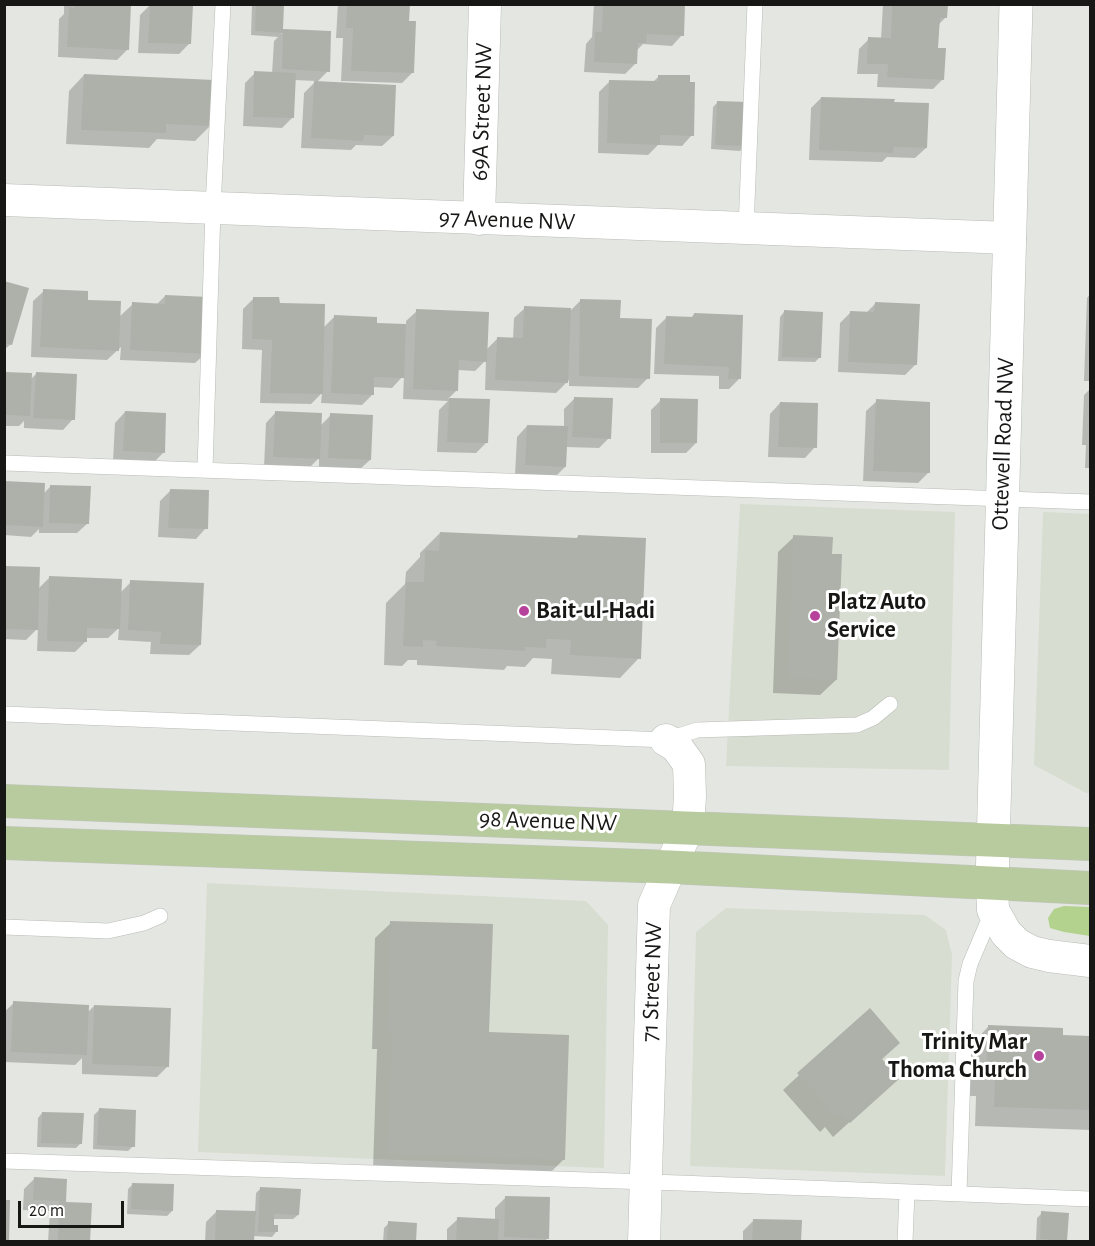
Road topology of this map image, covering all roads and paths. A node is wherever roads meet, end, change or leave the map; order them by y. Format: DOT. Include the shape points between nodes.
graph roads {
  1 [pos="223,4"];
  2 [pos="485,4"];
  3 [pos="754,4"];
  4 [pos="1016,4"];
  5 [pos="4,200"];
  6 [pos="213,208"];
  7 [pos="478,219"];
  8 [pos="746,229"];
  9 [pos="1010,238"];
  10 [pos="4,463"];
  11 [pos="205,470"];
  12 [pos="1002,498"];
  13 [pos="1090,502"];
  14 [pos="890,704"];
  15 [pos="4,714"];
  16 [pos="666,740"];
  17 [pos="4,801"];
  18 [pos="688,827"];
  19 [pos="992,841"];
  20 [pos="4,843"];
  21 [pos="1090,844"];
  22 [pos="670,867"];
  23 [pos="1090,888"];
  24 [pos="992,897"];
  25 [pos="160,916"];
  26 [pos="4,927"];
  27 [pos="1090,961"];
  28 [pos="4,1161"];
  29 [pos="646,1182"];
  30 [pos="907,1192"];
  31 [pos="959,1194"];
  32 [pos="1090,1199"];
  33 [pos="644,1242"];
  34 [pos="906,1242"];
  1 -- 6 [label="lane"];
  2 -- 7 [label="street, 69A Street NW"];
  3 -- 8 [label="lane"];
  4 -- 9 [label="street, Ottewell Road NW"];
  5 -- 6 [label="street, 97 Avenue NW"];
  6 -- 7 [label="street, 97 Avenue NW"];
  6 -- 11 [label="lane"];
  7 -- 8 [label="street, 97 Avenue NW"];
  8 -- 9 [label="street, 97 Avenue NW"];
  9 -- 12 [label="street, Ottewell Road NW"];
  10 -- 11 [label="lane"];
  11 -- 12 [label="lane"];
  12 -- 13 [label="lane"];
  12 -- 19 [label="street, Ottewell Road NW"];
  14 -- 16 [label="lane" via="857,725 697,730"];
  15 -- 16 [label="lane"];
  16 -- 18 [label="street, 71 Street NW" via="676,746 689,764"];
  17 -- 18 [label="main road, 98 Avenue NW"];
  18 -- 19 [label="main road, 98 Avenue NW"];
  18 -- 22 [label="street, 71 Street NW"];
  19 -- 21 [label="main road, 98 Avenue NW"];
  19 -- 24 [label="street, Ottewell Road NW"];
  20 -- 22 [label="main road, 98 Avenue NW"];
  22 -- 24 [label="main road, 98 Avenue NW"];
  22 -- 29 [label="street, 71 Street NW" via="654,905"];
  23 -- 24 [label="main road, 98 Avenue NW"];
  24 -- 27 [label="street" via="1006,933 1017,944 1049,956"];
  24 -- 31 [label="lane" via="966,981"];
  25 -- 26 [label="lane" via="144,924 108,931"];
  28 -- 29 [label="lane"];
  29 -- 30 [label="lane"];
  29 -- 33 [label="street, 71 Street NW"];
  30 -- 31 [label="lane"];
  30 -- 34 [label="lane"];
  31 -- 32 [label="lane"];
}
